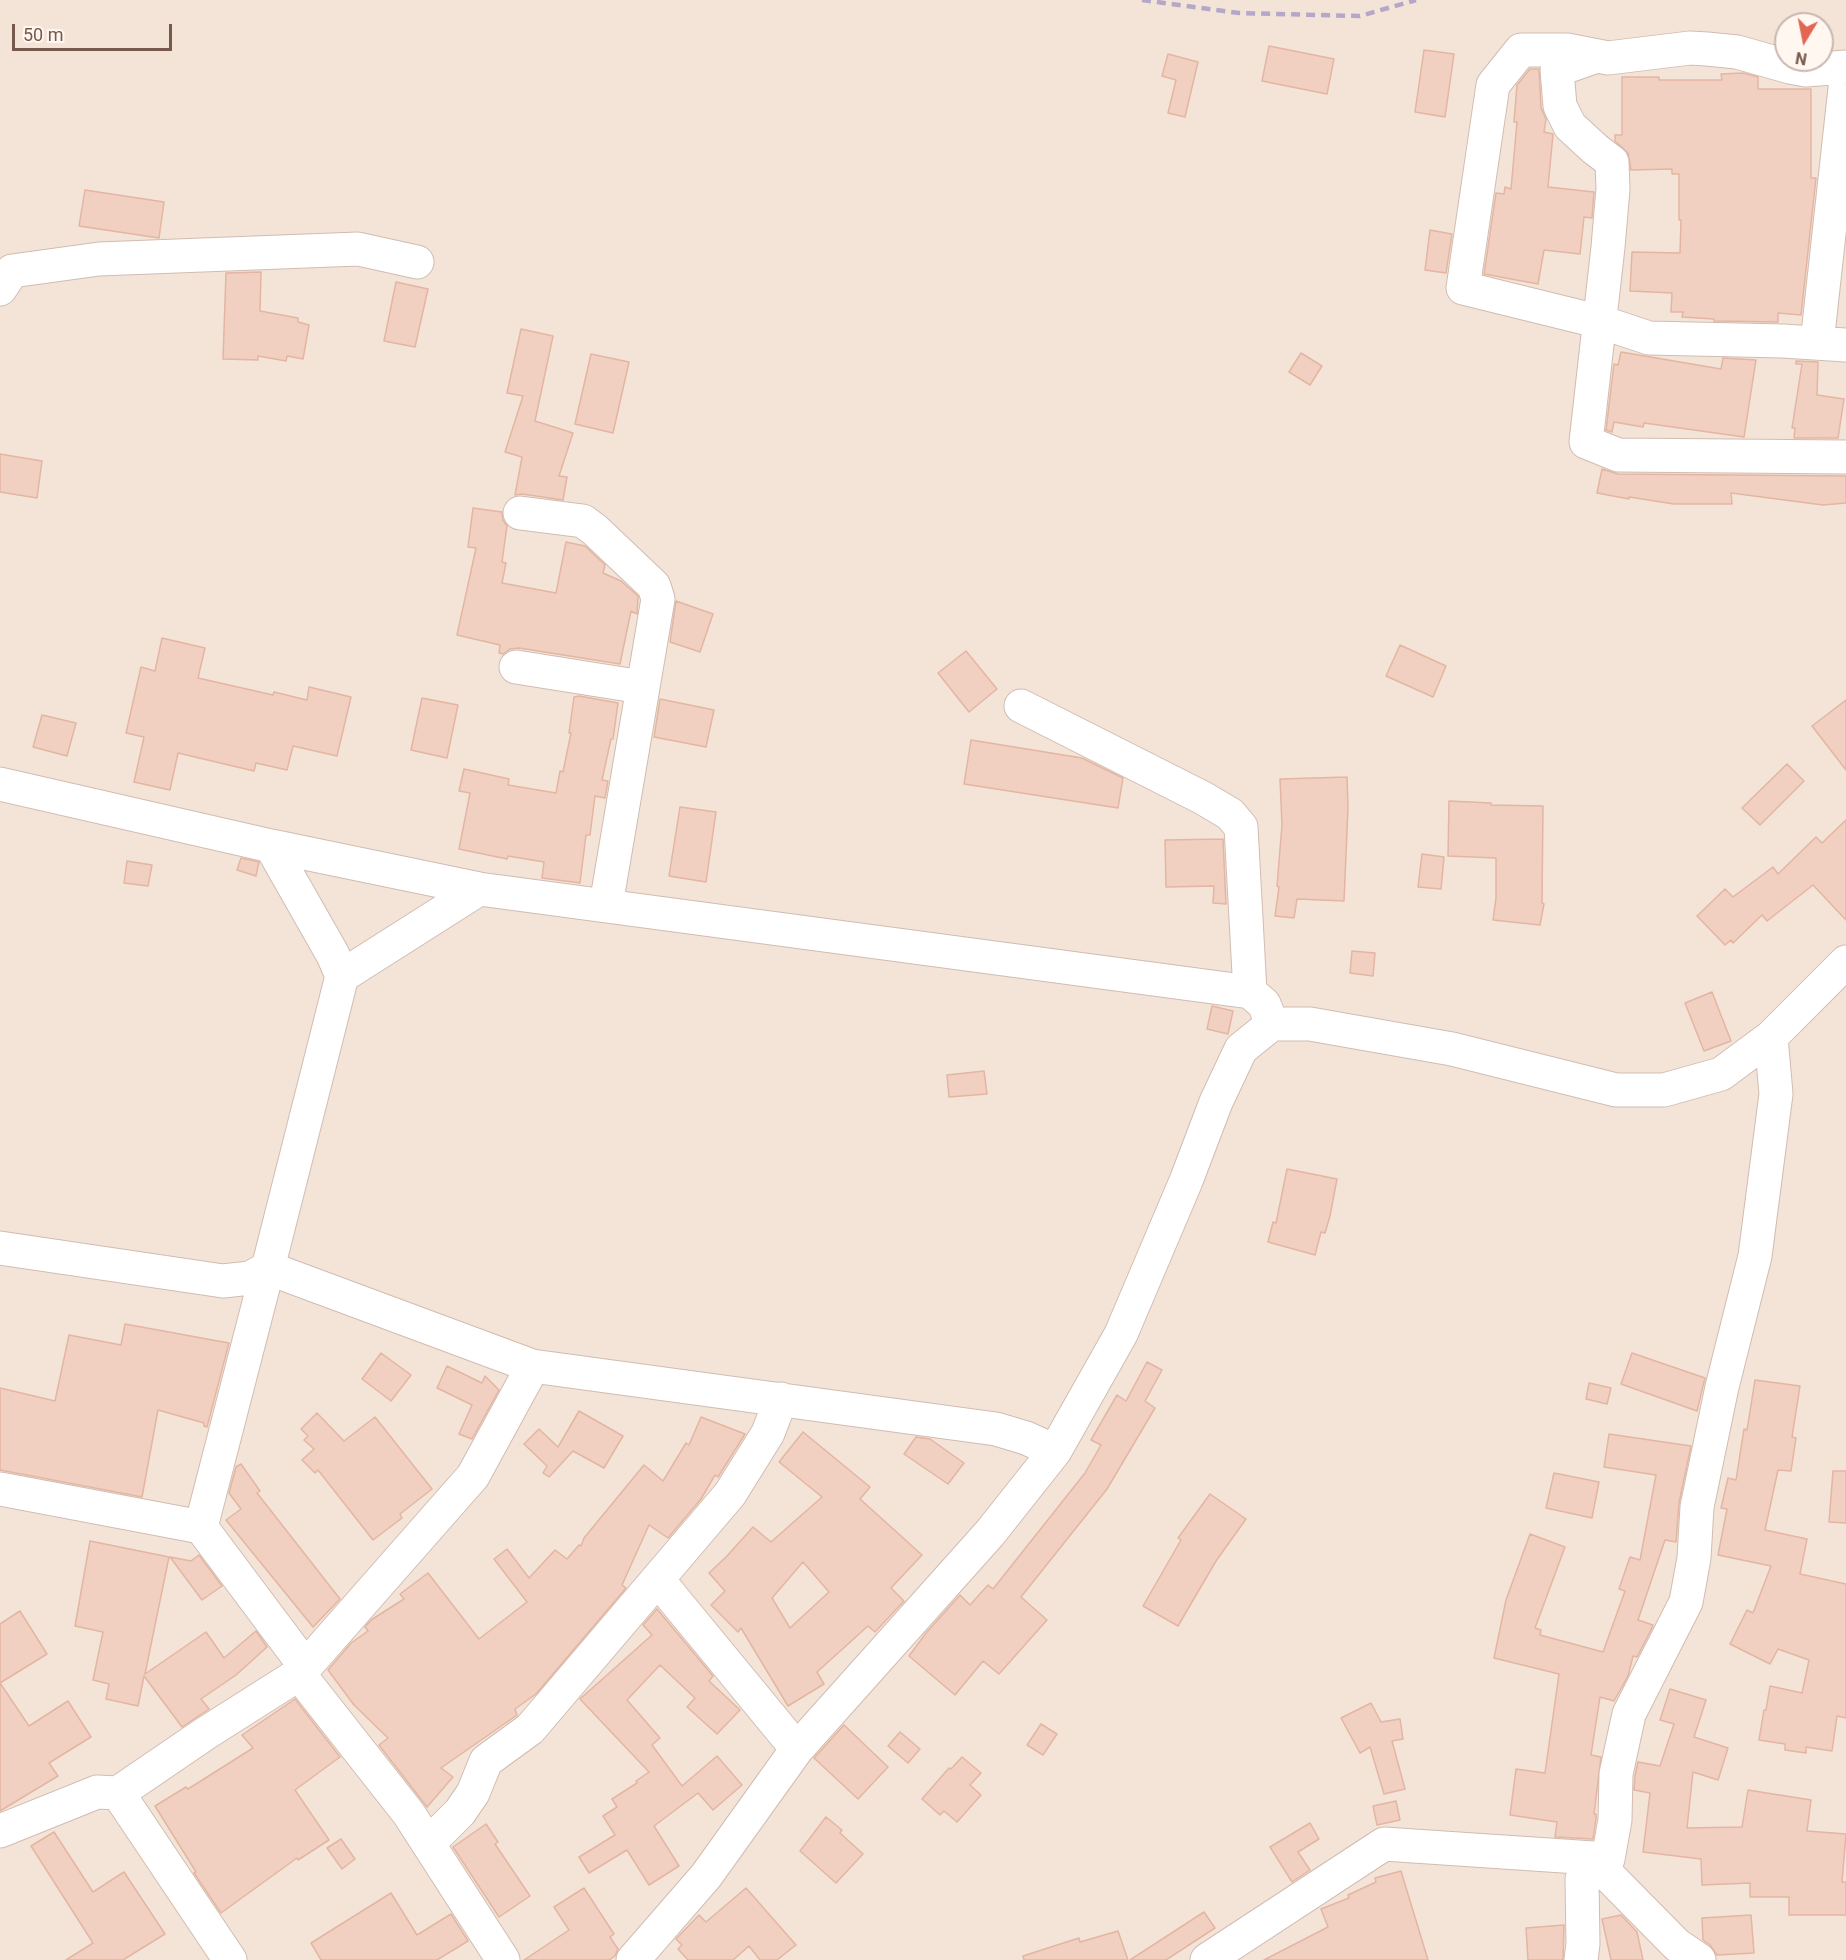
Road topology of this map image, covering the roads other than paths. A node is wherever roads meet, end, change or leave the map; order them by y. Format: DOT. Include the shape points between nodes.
graph roads {
  1 [pos="1597,56"];
  2 [pos="1846,67"];
  3 [pos="1846,79"];
  4 [pos="417,262"];
  5 [pos="0,290"];
  6 [pos="1601,322"];
  7 [pos="1831,344"];
  8 [pos="1846,457"];
  9 [pos="520,513"];
  10 [pos="516,667"];
  11 [pos="642,687"];
  12 [pos="1021,706"];
  13 [pos="0,784"];
  14 [pos="271,846"];
  15 [pos="479,889"];
  16 [pos="606,905"];
  17 [pos="1846,962"];
  18 [pos="342,976"];
  19 [pos="1250,992"];
  20 [pos="1272,1024"];
  21 [pos="1771,1037"];
  22 [pos="0,1248"];
  23 [pos="268,1268"];
  24 [pos="533,1366"];
  25 [pos="781,1400"];
  26 [pos="1055,1451"];
  27 [pos="0,1489"];
  28 [pos="201,1527"];
  29 [pos="658,1580"];
  30 [pos="302,1670"];
  31 [pos="797,1749"];
  32 [pos="118,1793"];
  33 [pos="0,1831"];
  34 [pos="429,1843"];
  35 [pos="1603,1862"];
  36 [pos="230,1960"];
  37 [pos="503,1960"];
  38 [pos="633,1960"];
  39 [pos="1207,1960"];
  40 [pos="1581,1960"];
  41 [pos="1699,1960"];
  1 -- 2 [label="street" via="1707,48 1806,70"];
  1 -- 6 [label="street" via="1557,70 1557,82 1560,106 1570,126 1612,162"];
  1 -- 6 [label="street" via="1567,50 1521,50 1492,86 1462,288"];
  3 -- 7 [label="street"];
  4 -- 5 [label="street" via="358,249 99,259 12,271"];
  6 -- 7 [label="street" via="1649,338"];
  6 -- 8 [label="street" via="1586,442 1618,455"];
  9 -- 11 [label="street" via="583,521 654,586 658,599"];
  10 -- 11 [label="street"];
  11 -- 16 [label="street"];
  12 -- 19 [label="street" via="1230,813 1241,827"];
  13 -- 14 [label="street"];
  14 -- 15 [label="street"];
  14 -- 18 [label="street"];
  15 -- 16 [label="street"];
  15 -- 18 [label="street"];
  16 -- 19 [label="street"];
  17 -- 21 [label="street"];
  18 -- 23 [label="street"];
  19 -- 20 [label="street" via="1264,1004"];
  20 -- 21 [label="street" via="1310,1024 1452,1049 1616,1090 1664,1090 1721,1074"];
  20 -- 26 [label="street" via="1240,1049 1121,1334"];
  21 -- 35 [label="street" via="1776,1094 1755,1256 1697,1507 1686,1602 1629,1714 1616,1774 1615,1820"];
  22 -- 23 [label="street" via="223,1281 250,1278"];
  23 -- 24 [label="street"];
  23 -- 28 [label="street"];
  24 -- 25 [label="street"];
  24 -- 30 [label="street" via="473,1476"];
  25 -- 26 [label="street" via="996,1429"];
  25 -- 29 [label="street" via="768,1433 730,1494"];
  26 -- 31 [label="street" via="990,1533"];
  27 -- 28 [label="street"];
  28 -- 30 [label="street"];
  29 -- 31 [label="street"];
  29 -- 34 [label="street" via="530,1729 486,1761 460,1812"];
  30 -- 32 [label="street"];
  30 -- 34 [label="street"];
  31 -- 38 [label="street" via="706,1876"];
  32 -- 33 [label="street" via="97,1792"];
  32 -- 36 [label="street"];
  34 -- 37 [label="street"];
  35 -- 39 [label="street" via="1384,1844"];
  35 -- 40 [label="street" via="1586,1868 1582,1879"];
  35 -- 41 [label="street" via="1677,1946"];
}
